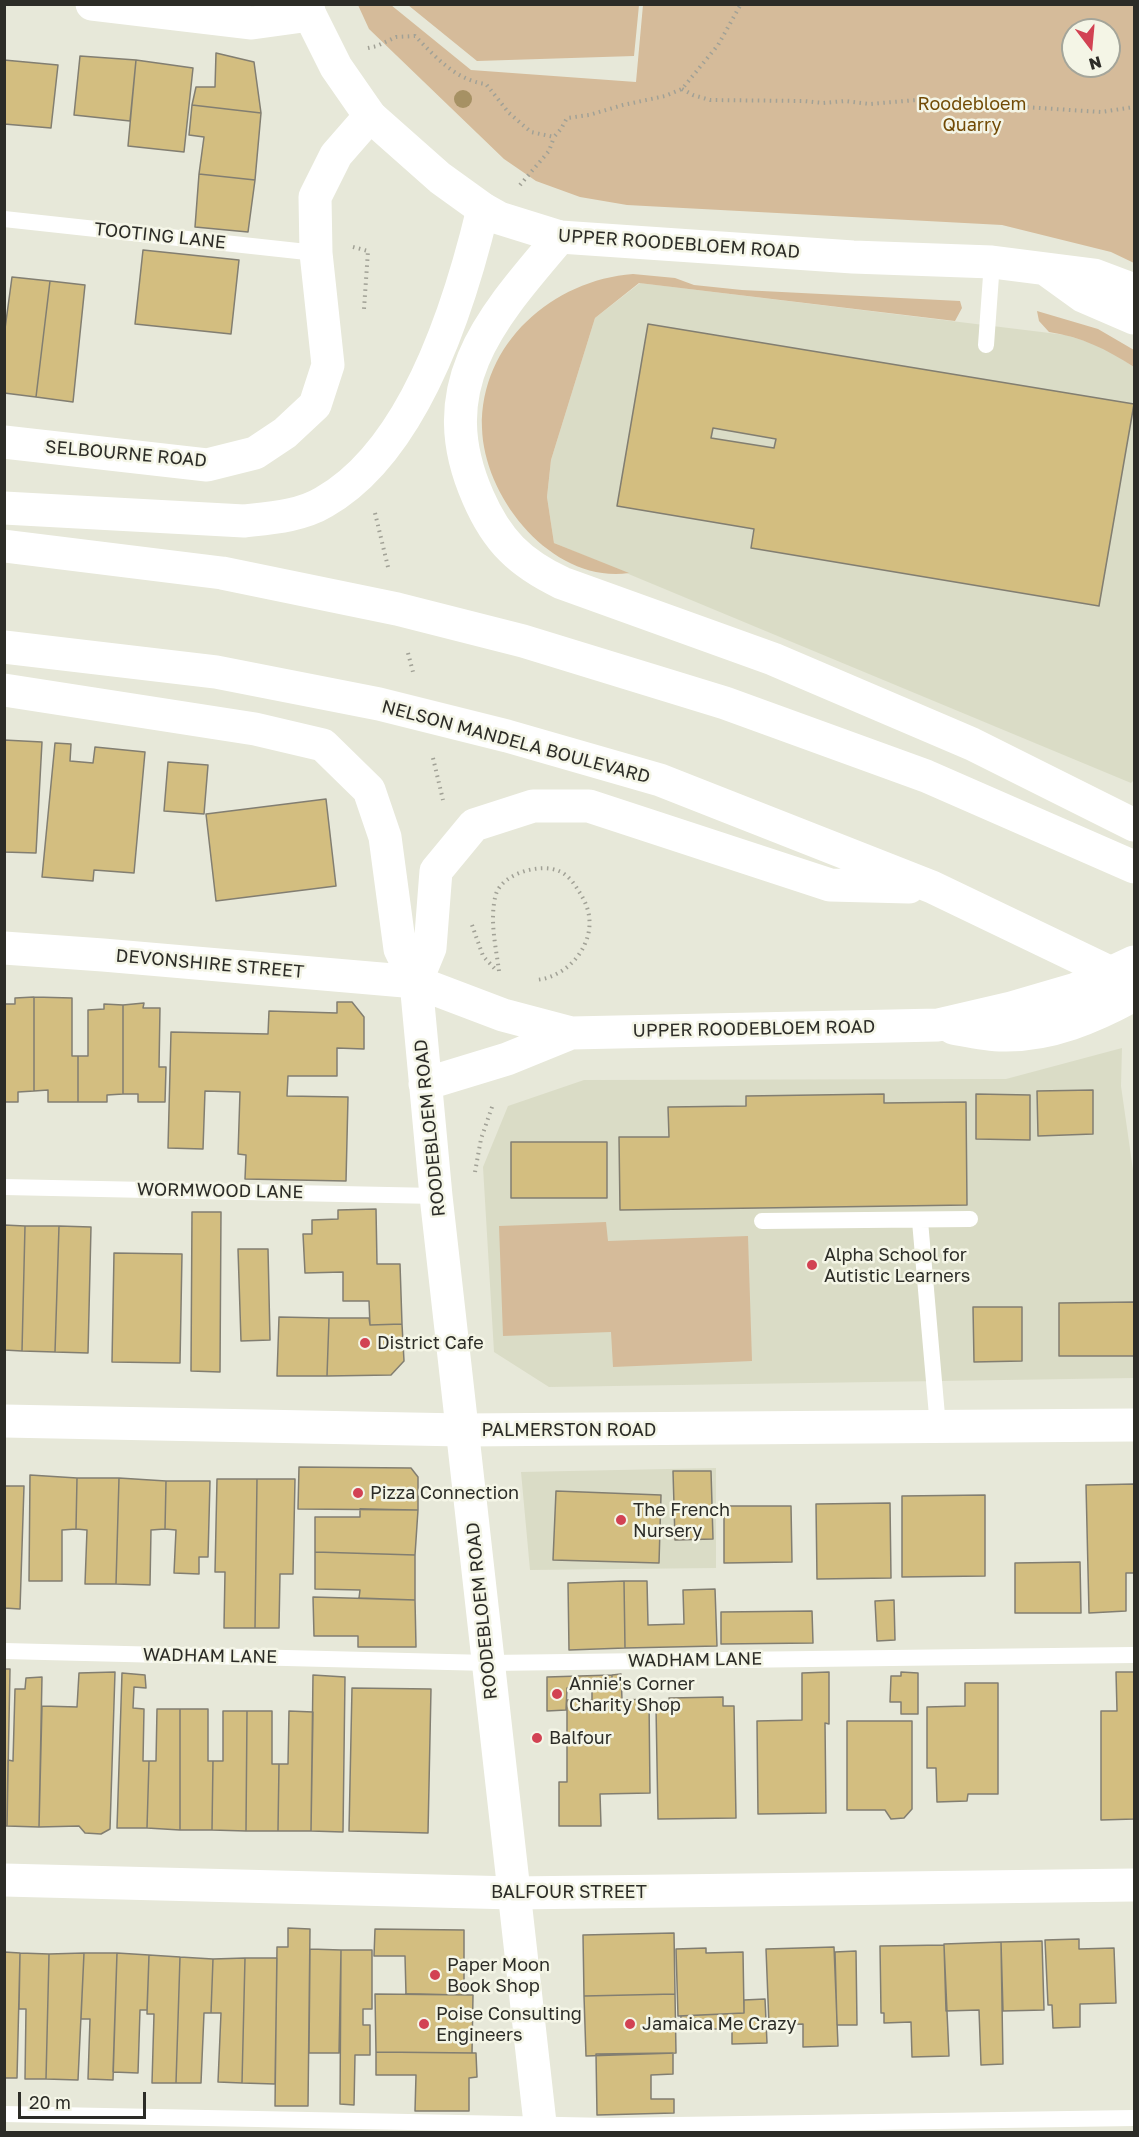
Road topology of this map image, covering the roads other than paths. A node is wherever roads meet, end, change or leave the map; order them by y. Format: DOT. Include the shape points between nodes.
graph roads {
  1 [pos="93,4"];
  2 [pos="309,10"];
  3 [pos="370,116"];
  4 [pos="491,213"];
  5 [pos="4,219"];
  6 [pos="560,237"];
  7 [pos="316,253"];
  8 [pos="992,262"];
  9 [pos="1047,270"];
  10 [pos="1134,290"];
  11 [pos="1134,318"];
  12 [pos="986,345"];
  13 [pos="4,442"];
  14 [pos="4,508"];
  15 [pos="4,546"];
  16 [pos="4,647"];
  17 [pos="4,690"];
  18 [pos="1134,825"];
  19 [pos="1134,867"];
  20 [pos="932,887"];
  21 [pos="4,948"];
  22 [pos="1134,962"];
  23 [pos="416,982"];
  24 [pos="1134,984"];
  25 [pos="1134,995"];
  26 [pos="938,1025"];
  27 [pos="571,1033"];
  28 [pos="425,1084"];
  29 [pos="4,1187"];
  30 [pos="436,1196"];
  31 [pos="970,1220"];
  32 [pos="762,1221"];
  33 [pos="920,1221"];
  34 [pos="4,1422"];
  35 [pos="1134,1425"];
  36 [pos="938,1427"];
  37 [pos="462,1430"];
  38 [pos="4,1652"];
  39 [pos="1134,1655"];
  40 [pos="488,1663"];
  41 [pos="4,1880"];
  42 [pos="1134,1886"];
  43 [pos="513,1893"];
  44 [pos="4,2114"];
  45 [pos="1134,2118"];
  46 [pos="540,2129"];
  1 -- 2 [label="main road" via="252,23"];
  2 -- 3 [label="main road, UPPER ROODEBLOEM ROAD" via="329,55"];
  3 -- 4 [label="main road, UPPER ROODEBLOEM ROAD" via="440,178"];
  3 -- 7 [label="main road, SELBOURNE ROAD" via="336,155 315,197"];
  4 -- 6 [label="main road, UPPER ROODEBLOEM ROAD"];
  4 -- 14 [label="main road" via="415,398 365,471 322,503 283,516 244,521"];
  5 -- 7 [label="lane, TOOTING LANE"];
  6 -- 8 [label="main road, UPPER ROODEBLOEM ROAD" via="853,257"];
  6 -- 18 [label="main road" via="494,318 470,368 462,396 461,440 472,483 502,539 537,571 562,583 773,658 972,744"];
  7 -- 13 [label="main road, SELBOURNE ROAD" via="328,365 315,405 285,433 255,453 207,465"];
  8 -- 9 [label="main road, UPPER ROODEBLOEM ROAD"];
  8 -- 12 [label="lane"];
  9 -- 10 [label="main road, UPPER ROODEBLOEM ROAD" via="1094,275"];
  9 -- 11 [label="main road, UPPER ROODEBLOEM ROAD" via="1083,296"];
  15 -- 19 [label="main road" via="222,573 397,609 523,641 725,703 926,776"];
  16 -- 20 [label="main road, NELSON MANDELA BOULEVARD" via="216,672 379,704 507,736 660,780"];
  17 -- 23 [label="main road" via="255,729 323,745 369,790 385,837 400,949"];
  20 -- 23 [label="main road" via="830,885 589,806 533,806 474,825 436,871 430,948"];
  20 -- 24 [label="main road, NELSON MANDELA BOULEVARD"];
  21 -- 23 [label="main road, DEVONSHIRE STREET"];
  22 -- 26 [label="main road, UPPER ROODEBLOEM ROAD" via="1076,989"];
  23 -- 27 [label="main road, UPPER ROODEBLOEM ROAD" via="503,1016"];
  23 -- 28 [label="main road, ROODEBLOEM ROAD"];
  25 -- 26 [label="main road, UPPER ROODEBLOEM ROAD" via="1098,1015 1030,1034 1002,1035"];
  26 -- 27 [label="main road, UPPER ROODEBLOEM ROAD"];
  27 -- 28 [label="main road, UPPER ROODEBLOEM ROAD" via="507,1059"];
  28 -- 30 [label="main road, ROODEBLOEM ROAD"];
  29 -- 30 [label="lane, WORMWOOD LANE"];
  30 -- 37 [label="main road, ROODEBLOEM ROAD"];
  31 -- 33 [label="lane"];
  32 -- 33 [label="lane"];
  33 -- 36 [label="lane"];
  34 -- 37 [label="main road, PALMERSTON ROAD"];
  35 -- 36 [label="main road, PALMERSTON ROAD"];
  36 -- 37 [label="main road, PALMERSTON ROAD"];
  37 -- 40 [label="main road, ROODEBLOEM ROAD"];
  38 -- 40 [label="lane, WADHAM LANE"];
  39 -- 40 [label="lane, WADHAM LANE"];
  40 -- 43 [label="main road, ROODEBLOEM ROAD"];
  41 -- 43 [label="main road, BALFOUR STREET"];
  42 -- 43 [label="main road, BALFOUR STREET"];
  43 -- 46 [label="main road, ROODEBLOEM ROAD"];
  44 -- 46 [label="lane"];
  45 -- 46 [label="lane"];
}
